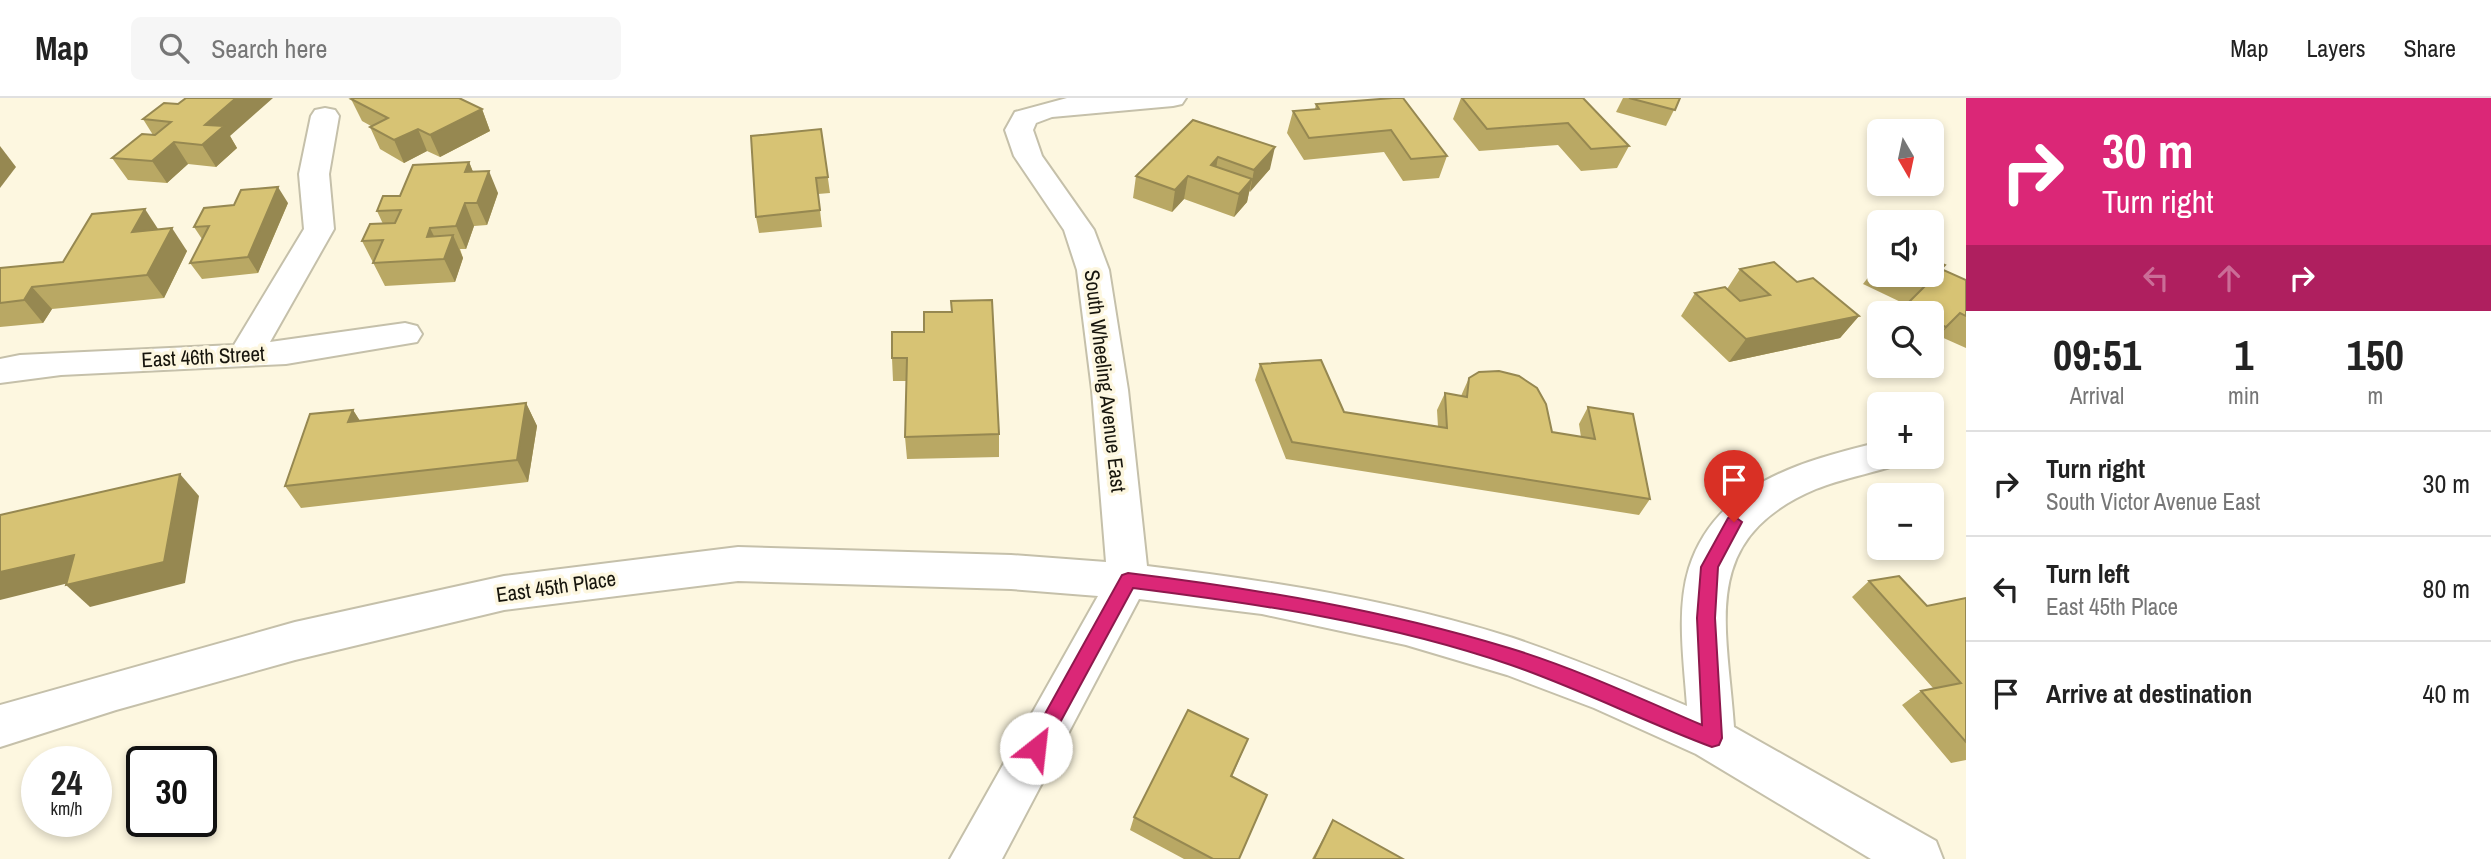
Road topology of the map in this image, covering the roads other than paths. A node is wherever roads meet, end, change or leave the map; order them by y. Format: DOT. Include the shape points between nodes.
graph roads {
  1 [pos="1173,98"];
  2 [pos="325,116"];
  3 [pos="405,334"];
  4 [pos="244,355"];
  5 [pos="0,371"];
  6 [pos="1867,459"];
  7 [pos="1128,580"];
  8 [pos="0,726"];
  9 [pos="1712,738"];
  10 [pos="975,859"];
  11 [pos="1918,859"];
  1 -- 7 [label="street, South Wheeling Avenue East" via="1045,110 1025,118 1019,130 1028,156 1079,230 1093,270"];
  2 -- 4 [label="street" via="314,174 318,229"];
  3 -- 4 [label="street, East 46th Street" via="342,347"];
  4 -- 5 [label="street, East 46th Street" via="60,362"];
  6 -- 9 [label="street" via="1766,495 1734,522 1710,567 1706,618"];
  7 -- 8 [label="street, East 45th Place" via="866,565 738,564 503,593 295,640"];
  7 -- 9 [label="street, East 45th Place" via="1262,597 1406,627 1511,657"];
  7 -- 10 [label="street"];
  9 -- 11 [label="street, East 45th Place"];
}
